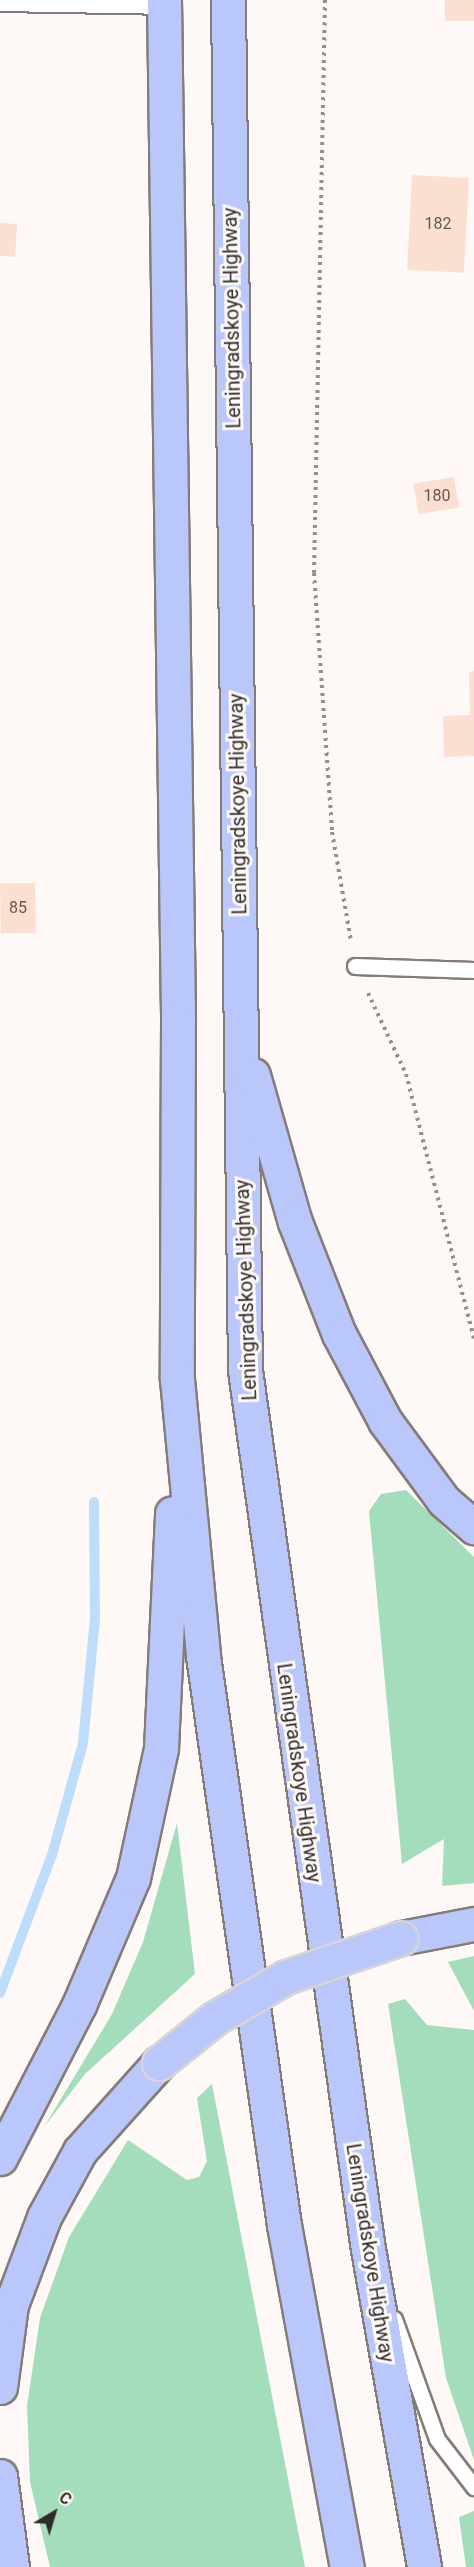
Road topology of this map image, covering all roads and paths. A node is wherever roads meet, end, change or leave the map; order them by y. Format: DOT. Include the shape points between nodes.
graph roads {
  1 [pos="228,0"];
  2 [pos="325,0"];
  3 [pos="0,3"];
  4 [pos="164,3"];
  5 [pos="355,966"];
  6 [pos="474,970"];
  7 [pos="241,1033"];
  8 [pos="474,1338"];
  9 [pos="177,1379"];
  10 [pos="474,1527"];
  11 [pos="474,1924"];
  12 [pos="0,2158"];
  13 [pos="366,2243"];
  14 [pos="0,2387"];
  15 [pos="0,2476"];
  16 [pos="474,2487"];
  17 [pos="12,2567"];
  18 [pos="347,2567"];
  19 [pos="423,2567"];
  1 -- 7 [label="highway, Leningradskoye Highway"];
  2 -- 5 [label="path" via="314,573 332,832"];
  3 -- 4 [label="lane"];
  4 -- 9 [label="highway" via="178,1020"];
  5 -- 6 [label="lane"];
  5 -- 8 [label="path" via="406,1074"];
  7 -- 10 [label="highway" via="295,1222 339,1334 386,1421 444,1501"];
  7 -- 13 [label="highway, Leningradskoye Highway" via="245,1370"];
  9 -- 12 [label="highway" via="161,1748 133,1878 79,2005"];
  9 -- 18 [label="highway" via="203,1656 280,2201"];
  11 -- 14 [label="highway, bridge" via="401,1938 286,1977 215,2018 159,2063 80,2151 45,2217 11,2305"];
  13 -- 16 [label="lane" via="436,2439"];
  13 -- 19 [label="highway, Leningradskoye Highway"];
  15 -- 17 [label="highway"];
}
